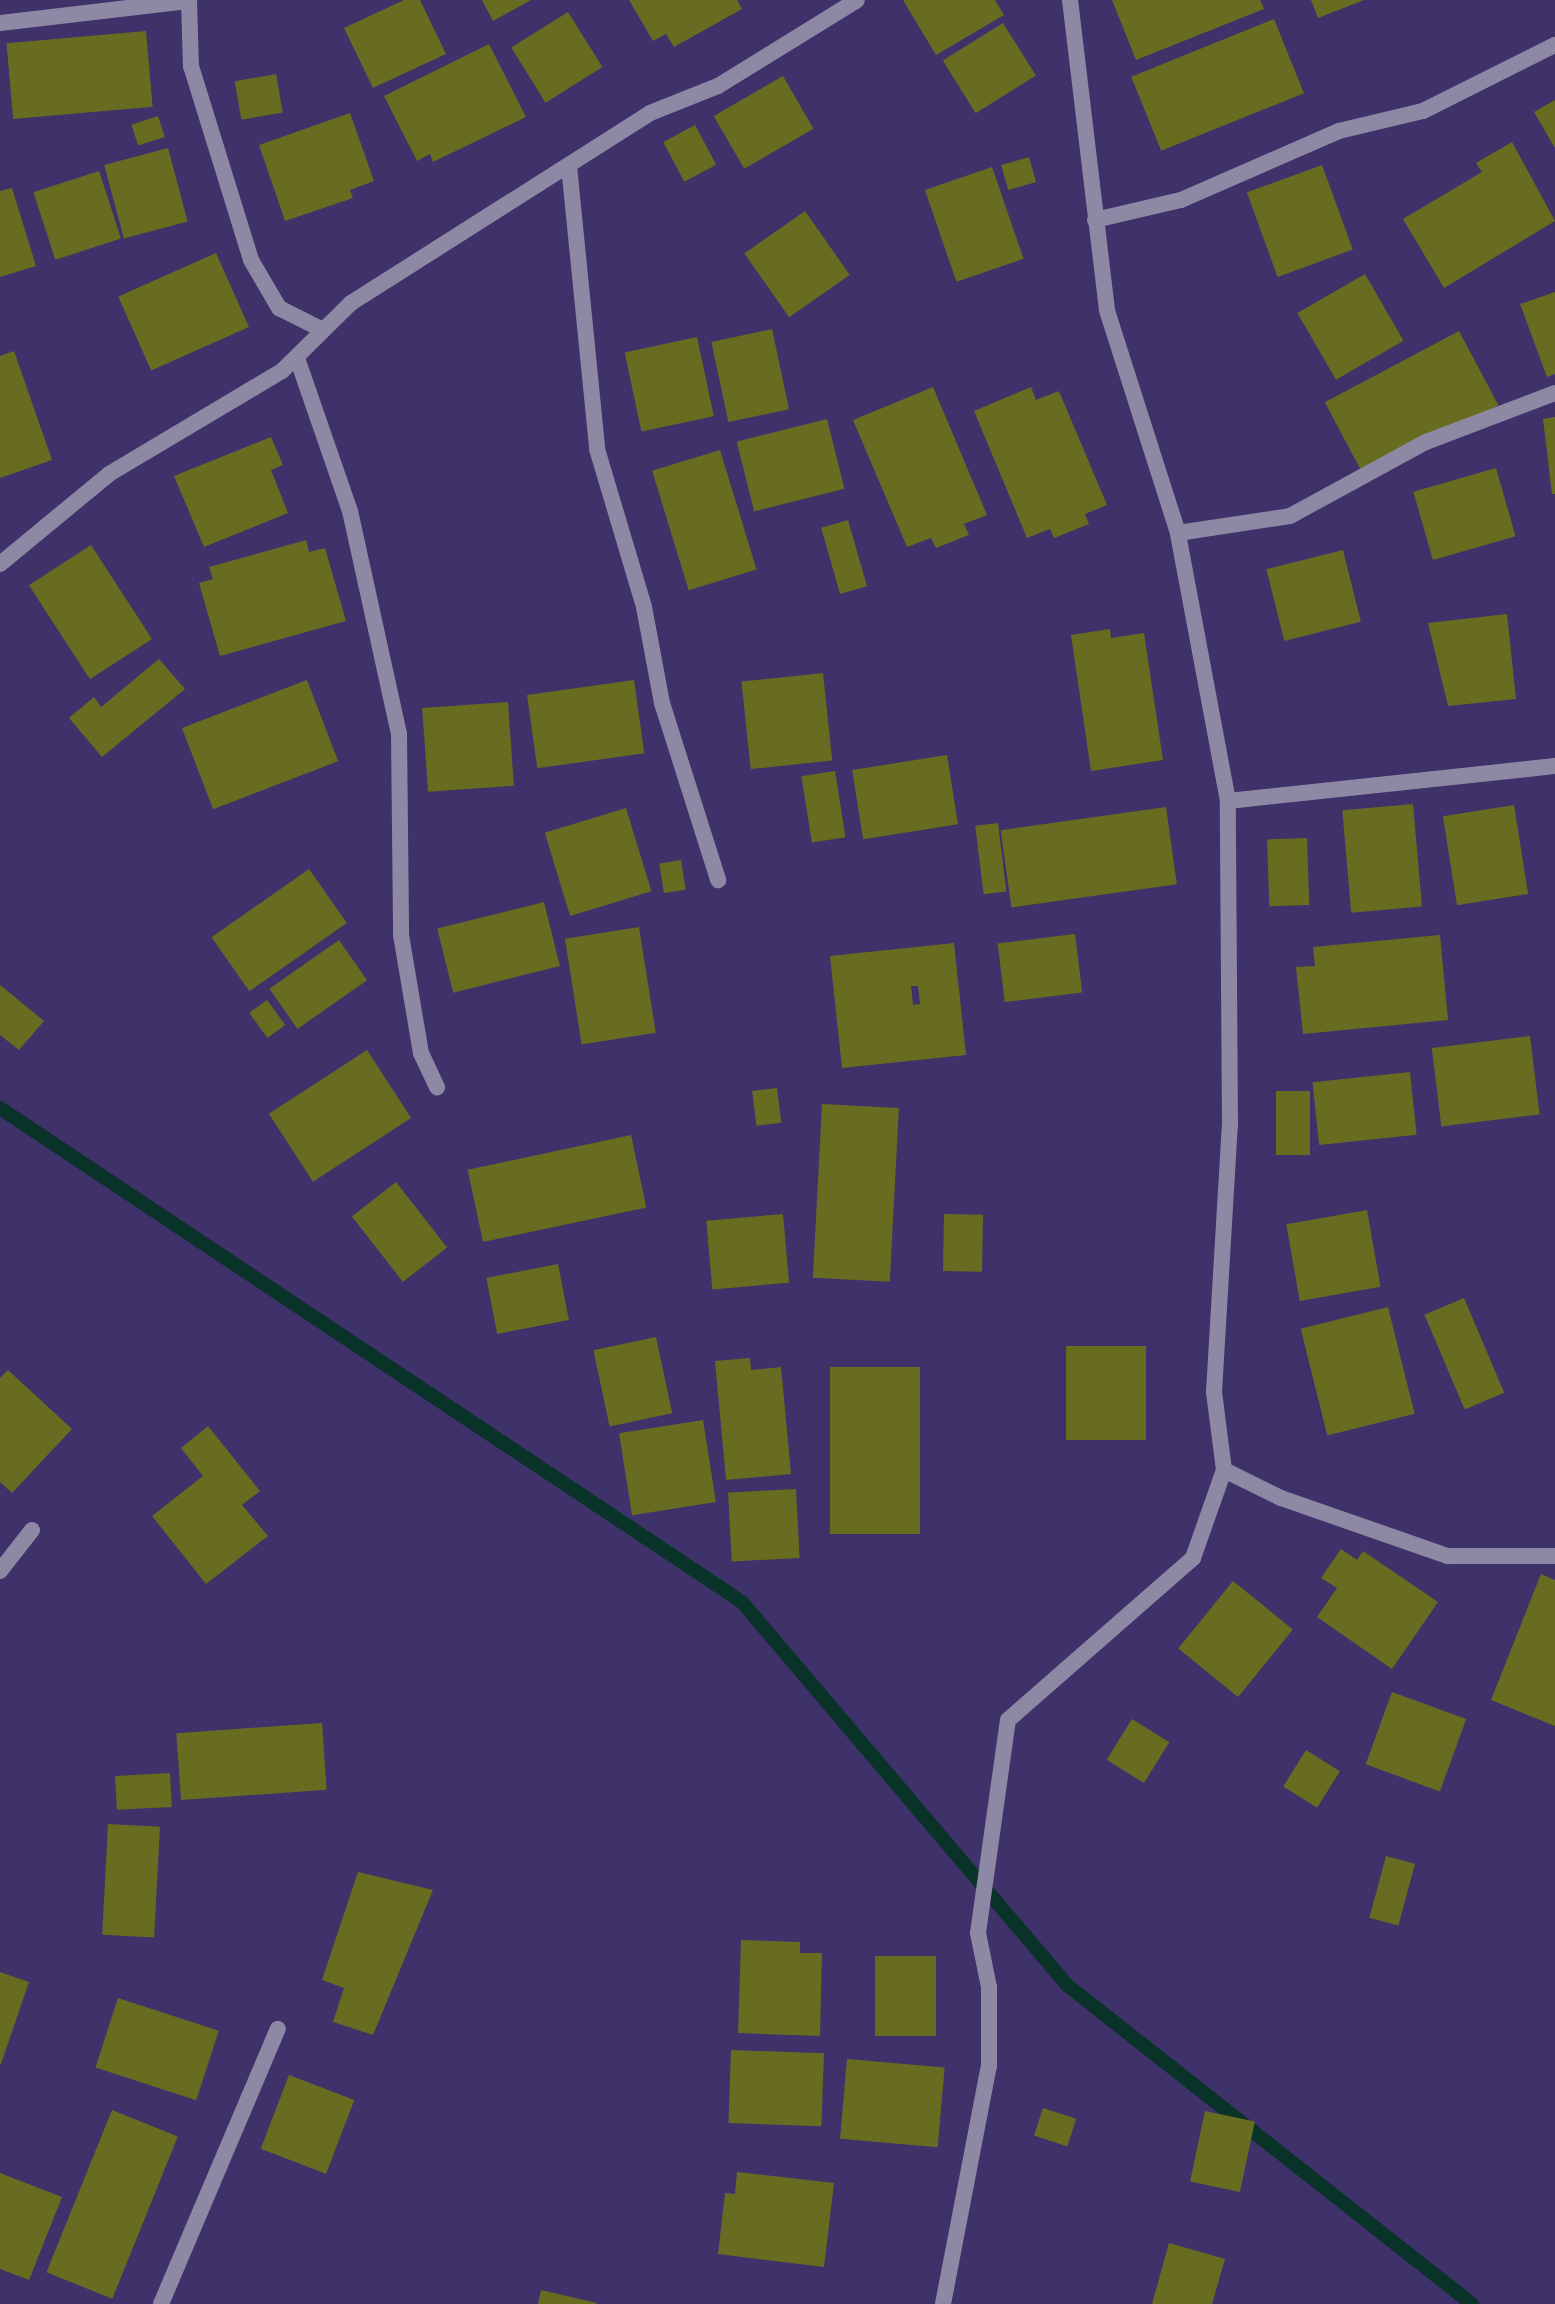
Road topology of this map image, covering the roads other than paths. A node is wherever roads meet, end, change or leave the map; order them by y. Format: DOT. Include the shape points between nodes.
graph roads {
  1 [pos="188,0"];
  2 [pos="857,0"];
  3 [pos="1070,0"];
  4 [pos="0,23"];
  5 [pos="1555,45"];
  6 [pos="569,166"];
  7 [pos="1095,220"];
  8 [pos="321,329"];
  9 [pos="297,358"];
  10 [pos="1555,393"];
  11 [pos="1178,533"];
  12 [pos="0,564"];
  13 [pos="1555,766"];
  14 [pos="1228,801"];
  15 [pos="718,880"];
  16 [pos="437,1088"];
  17 [pos="1224,1470"];
  18 [pos="32,1530"];
  19 [pos="1555,1556"];
  20 [pos="0,1571"];
  21 [pos="278,2029"];
  22 [pos="161,2304"];
  23 [pos="943,2304"];
  1 -- 4 [label="street"];
  1 -- 8 [label="street" via="191,66 251,260 279,308"];
  2 -- 6 [label="street" via="718,86 650,113"];
  3 -- 7 [label="street"];
  5 -- 7 [label="street" via="1423,111 1339,131 1181,200"];
  6 -- 8 [label="street"];
  6 -- 15 [label="street" via="597,449 644,607 662,703"];
  7 -- 11 [label="street" via="1107,310"];
  8 -- 9 [label="street"];
  9 -- 12 [label="street" via="109,474"];
  9 -- 16 [label="street" via="350,511 399,734 401,935 421,1053"];
  10 -- 11 [label="street" via="1426,442 1290,516"];
  11 -- 14 [label="street"];
  13 -- 14 [label="street"];
  14 -- 17 [label="street" via="1230,1125 1214,1392"];
  17 -- 19 [label="street" via="1281,1498 1448,1556"];
  17 -- 23 [label="street" via="1193,1558 1008,1720 978,1933 989,1987 989,2066"];
  18 -- 20 [label="street"];
  21 -- 22 [label="street"];
}
